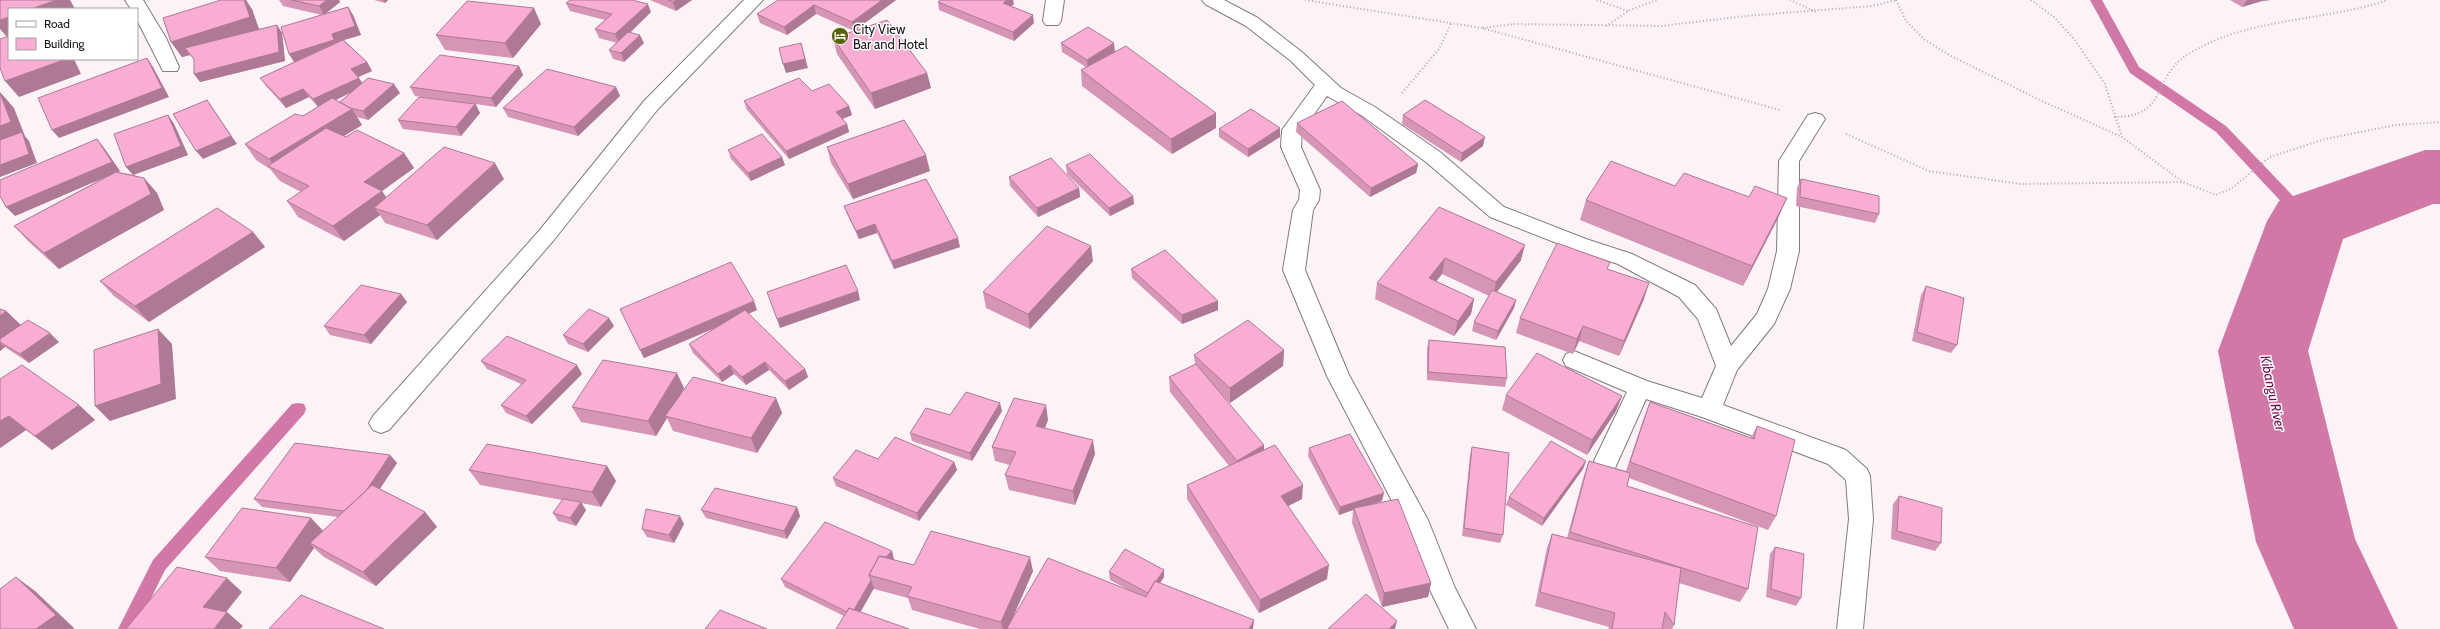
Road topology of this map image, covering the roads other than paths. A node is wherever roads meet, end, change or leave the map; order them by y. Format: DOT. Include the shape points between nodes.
graph roads {
  1 [pos="134,0"];
  2 [pos="754,0"];
  3 [pos="1055,0"];
  4 [pos="1212,0"];
  5 [pos="1052,21"];
  6 [pos="170,68"];
  7 [pos="1326,85"];
  8 [pos="1815,119"];
  9 [pos="1574,360"];
  10 [pos="1727,366"];
  11 [pos="1640,388"];
  12 [pos="1709,410"];
  13 [pos="381,422"];
  14 [pos="1606,461"];
  15 [pos="1463,629"];
  16 [pos="1850,629"];
  1 -- 6 [label="street" via="157,38"];
  2 -- 13 [label="street" via="651,104 546,236"];
  3 -- 5 [label="street"];
  4 -- 7 [label="street" via="1252,22 1297,57"];
  7 -- 10 [label="street" via="1337,95 1383,122 1433,157 1497,212 1625,259 1687,291 1708,315"];
  7 -- 15 [label="street" via="1292,130 1291,147 1310,190 1309,200 1303,210 1294,270 1338,376 1419,528 1444,592"];
  8 -- 10 [label="street" via="1788,161 1788,252 1778,289 1766,318"];
  9 -- 11 [label="street"];
  10 -- 12 [label="street"];
  11 -- 12 [label="street"];
  11 -- 14 [label="street"];
  12 -- 16 [label="street" via="1837,457 1858,476 1861,519"];
}
